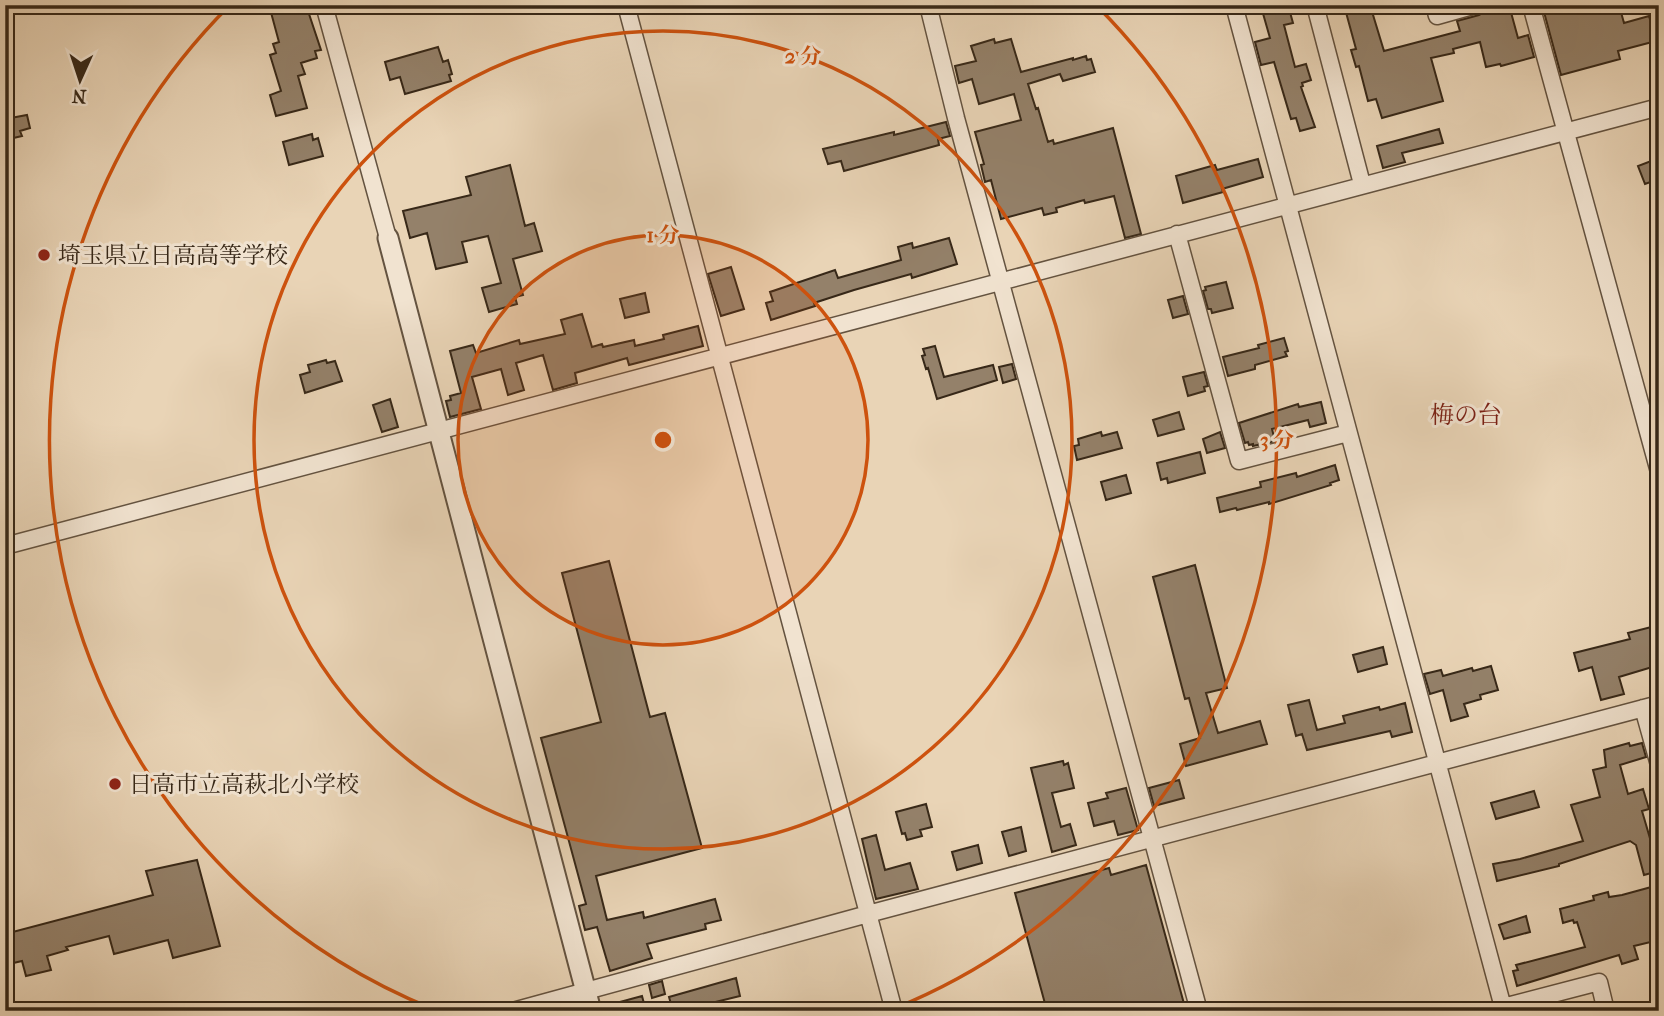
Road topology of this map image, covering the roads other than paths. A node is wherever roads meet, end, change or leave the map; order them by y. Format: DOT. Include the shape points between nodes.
graph roads {
  1 [pos="324,5"];
  2 [pos="626,5"];
  3 [pos="928,5"];
  4 [pos="1234,5"];
  5 [pos="1315,5"];
  6 [pos="1434,5"];
  7 [pos="1476,5"];
  8 [pos="1531,5"];
  9 [pos="1659,107"];
  10 [pos="1565,132"];
  11 [pos="1362,184"];
  12 [pos="1286,205"];
  13 [pos="1177,234"];
  14 [pos="387,238"];
  15 [pos="1001,281"];
  16 [pos="719,355"];
  17 [pos="439,432"];
  18 [pos="1348,433"];
  19 [pos="1659,472"];
  20 [pos="5,546"];
  21 [pos="1651,706"];
  22 [pos="1436,762"];
  23 [pos="1659,765"];
  24 [pos="1154,839"];
  25 [pos="867,914"];
  26 [pos="588,1001"];
  27 [pos="1503,1009"];
  28 [pos="513,1011"];
  29 [pos="894,1011"];
  30 [pos="1199,1011"];
  31 [pos="1606,1011"];
  1 -- 14 [label="street"];
  2 -- 16 [label="street"];
  3 -- 15 [label="street"];
  4 -- 12 [label="street"];
  5 -- 11 [label="street"];
  6 -- 7 [label="street" via="1437,16"];
  8 -- 10 [label="street"];
  9 -- 10 [label="street"];
  10 -- 11 [label="street"];
  10 -- 19 [label="street"];
  11 -- 12 [label="street"];
  12 -- 13 [label="street"];
  12 -- 18 [label="street"];
  13 -- 15 [label="street"];
  13 -- 18 [label="street" via="1239,461"];
  14 -- 17 [label="street"];
  15 -- 16 [label="street"];
  15 -- 24 [label="street"];
  16 -- 17 [label="street"];
  16 -- 25 [label="street"];
  17 -- 20 [label="street"];
  17 -- 26 [label="street"];
  18 -- 22 [label="street"];
  21 -- 22 [label="street"];
  21 -- 23 [label="street"];
  22 -- 24 [label="street"];
  22 -- 27 [label="street"];
  24 -- 25 [label="street"];
  24 -- 30 [label="street"];
  25 -- 26 [label="street"];
  25 -- 29 [label="street"];
  26 -- 28 [label="street"];
  27 -- 31 [label="street" via="1599,982"];
}
